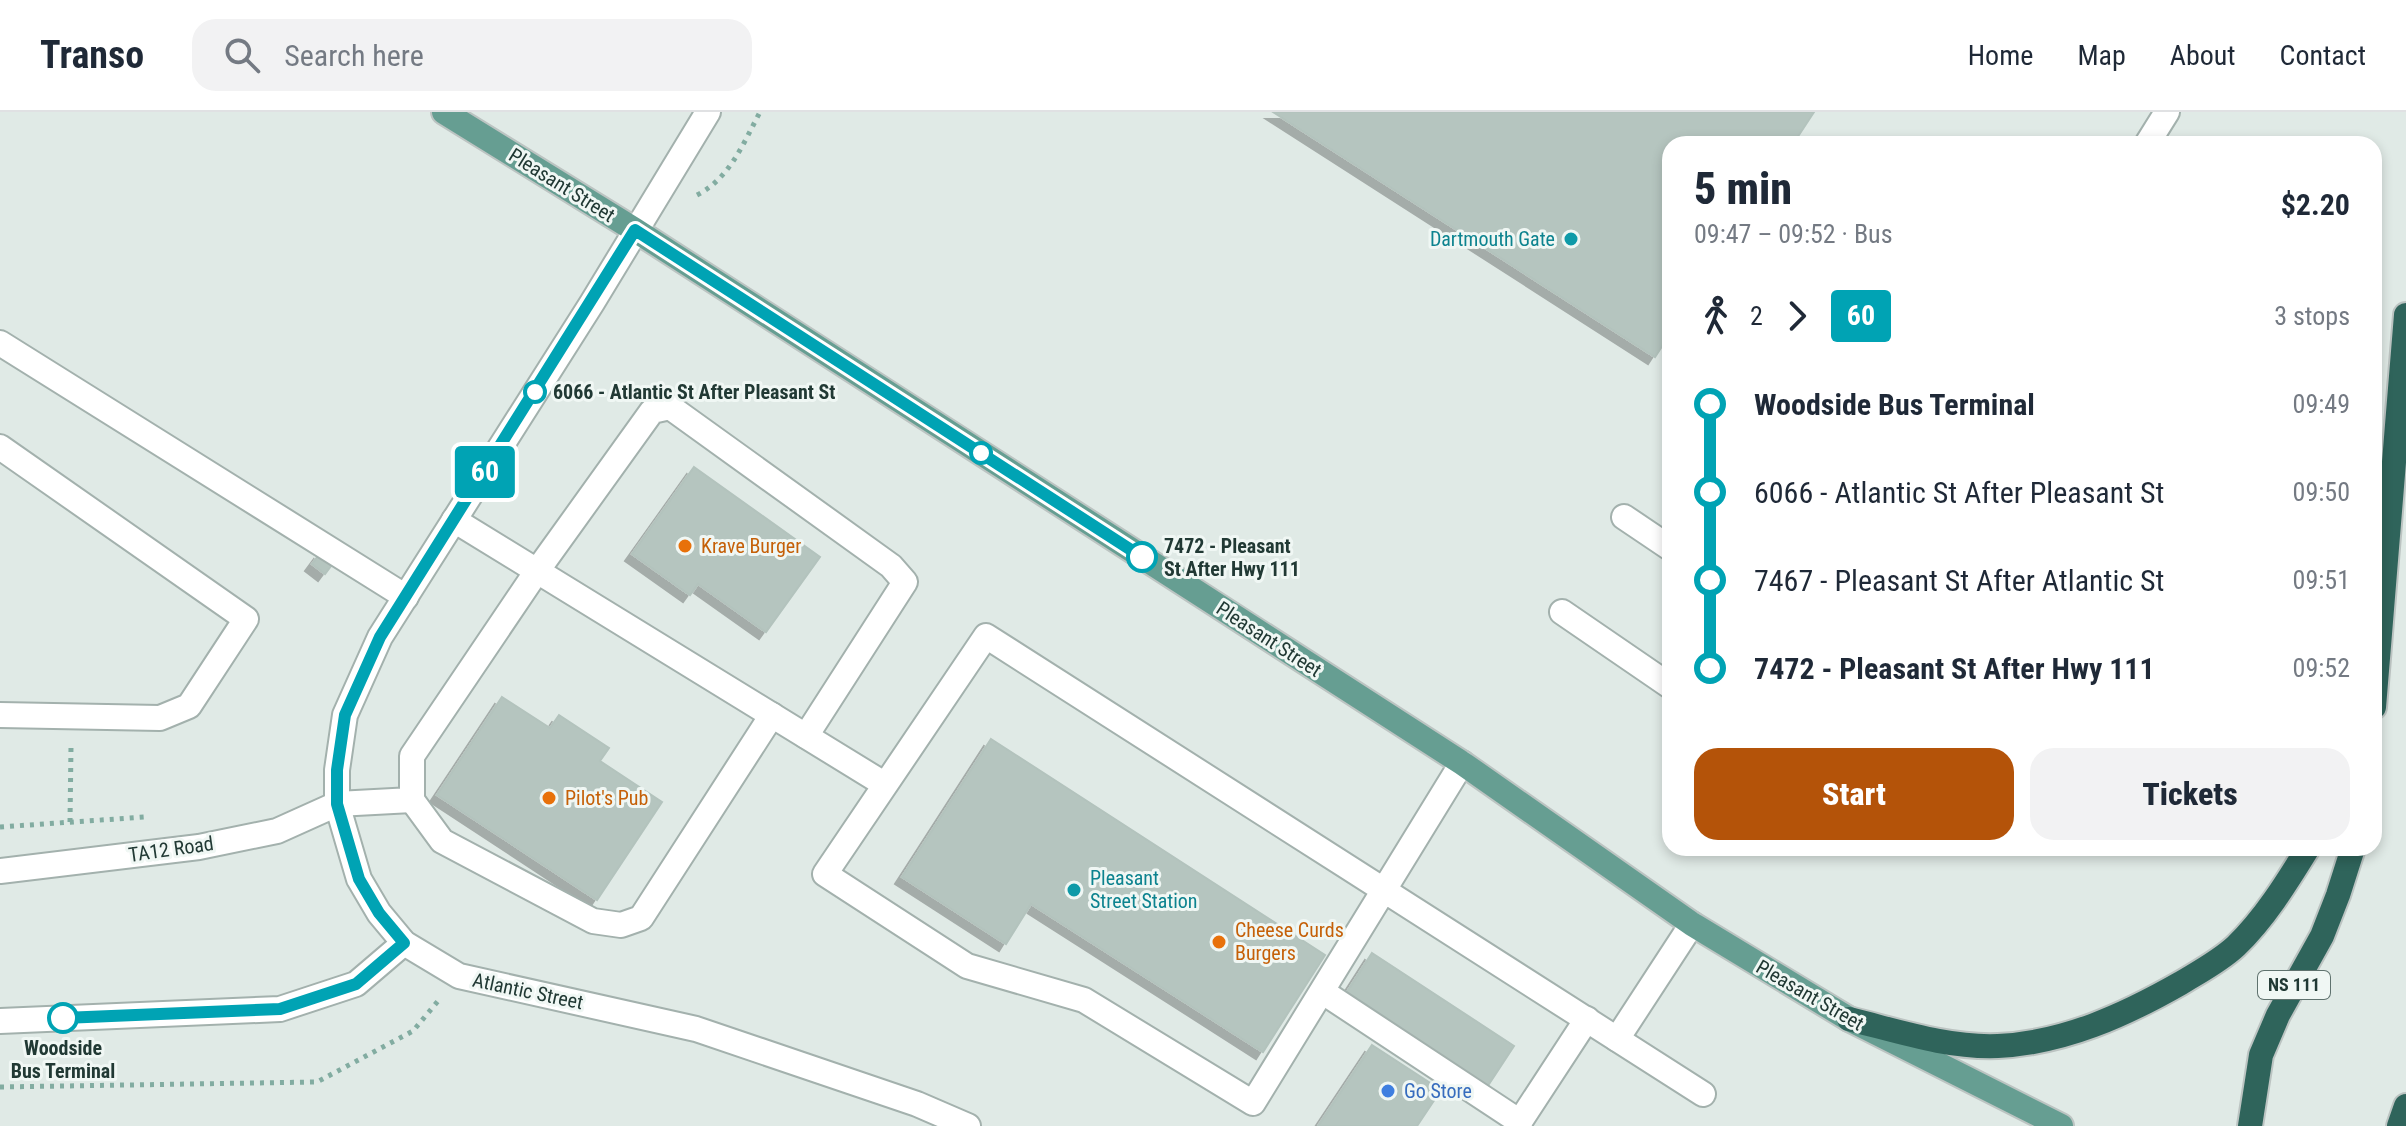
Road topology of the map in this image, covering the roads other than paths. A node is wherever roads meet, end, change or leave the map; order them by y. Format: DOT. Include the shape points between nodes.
graph roads {
  1 [pos="444,112"];
  2 [pos="708,112"];
  3 [pos="2167,112"];
  4 [pos="2152,136"];
  5 [pos="635,230"];
  6 [pos="2406,315"];
  7 [pos="0,343"];
  8 [pos="0,447"];
  9 [pos="1624,517"];
  10 [pos="454,520"];
  11 [pos="1662,543"];
  12 [pos="537,571"];
  13 [pos="406,597"];
  14 [pos="2382,609"];
  15 [pos="1562,612"];
  16 [pos="1662,681"];
  17 [pos="0,715"];
  18 [pos="772,715"];
  19 [pos="806,736"];
  20 [pos="1462,763"];
  21 [pos="884,784"];
  22 [pos="412,800"];
  23 [pos="337,804"];
  24 [pos="2303,856"];
  25 [pos="2350,856"];
  26 [pos="0,871"];
  27 [pos="1386,891"];
  28 [pos="1692,924"];
  29 [pos="404,943"];
  30 [pos="1323,992"];
  31 [pos="1587,1019"];
  32 [pos="1849,1019"];
  33 [pos="0,1021"];
  34 [pos="1617,1039"];
  35 [pos="1703,1094"];
  36 [pos="2406,1106"];
  37 [pos="1519,1124"];
  38 [pos="968,1126"];
  39 [pos="2061,1126"];
  40 [pos="2250,1126"];
  41 [pos="2399,1126"];
  1 -- 5 [label="main road, Pleasant Street"];
  2 -- 5 [label="street, Atlantic Street"];
  3 -- 4 [label="street"];
  5 -- 10 [label="street, Atlantic Street"];
  5 -- 20 [label="main road, Pleasant Street"];
  6 -- 14 [label="highway"];
  7 -- 13 [label="street"];
  8 -- 17 [label="street" via="246,619 189,706 160,718"];
  9 -- 11 [label="street"];
  10 -- 12 [label="street"];
  10 -- 13 [label="street, Atlantic Street"];
  12 -- 18 [label="street"];
  12 -- 19 [label="street" via="652,411 670,407 891,566 905,582"];
  12 -- 22 [label="street" via="412,756"];
  13 -- 23 [label="street, Atlantic Street" via="380,637 345,715"];
  15 -- 16 [label="street"];
  18 -- 19 [label="street"];
  18 -- 22 [label="street" via="641,918 621,925 593,921 442,841"];
  19 -- 21 [label="street"];
  20 -- 27 [label="street"];
  20 -- 28 [label="main road, Pleasant Street"];
  21 -- 27 [label="street" via="986,636"];
  21 -- 30 [label="street" via="825,874 967,966 1084,1000 1253,1103"];
  22 -- 23 [label="street"];
  23 -- 26 [label="street, TA12 Road" via="277,831 199,847"];
  23 -- 29 [label="street, Atlantic Street" via="359,879"];
  24 -- 32 [label="highway" via="2234,948 2124,1014 2052,1038 1998,1046 1920,1038"];
  25 -- 40 [label="highway, NS 111" via="2322,936 2261,1055"];
  27 -- 30 [label="street"];
  27 -- 31 [label="street"];
  28 -- 32 [label="main road, Pleasant Street"];
  28 -- 34 [label="street"];
  29 -- 33 [label="street" via="356,984 280,1009"];
  29 -- 38 [label="street, Atlantic Street" via="459,976 696,1029"];
  30 -- 37 [label="street"];
  31 -- 34 [label="street"];
  31 -- 37 [label="street"];
  32 -- 39 [label="main road, Pleasant Street"];
  34 -- 35 [label="street"];
  36 -- 41 [label="highway"];
}
